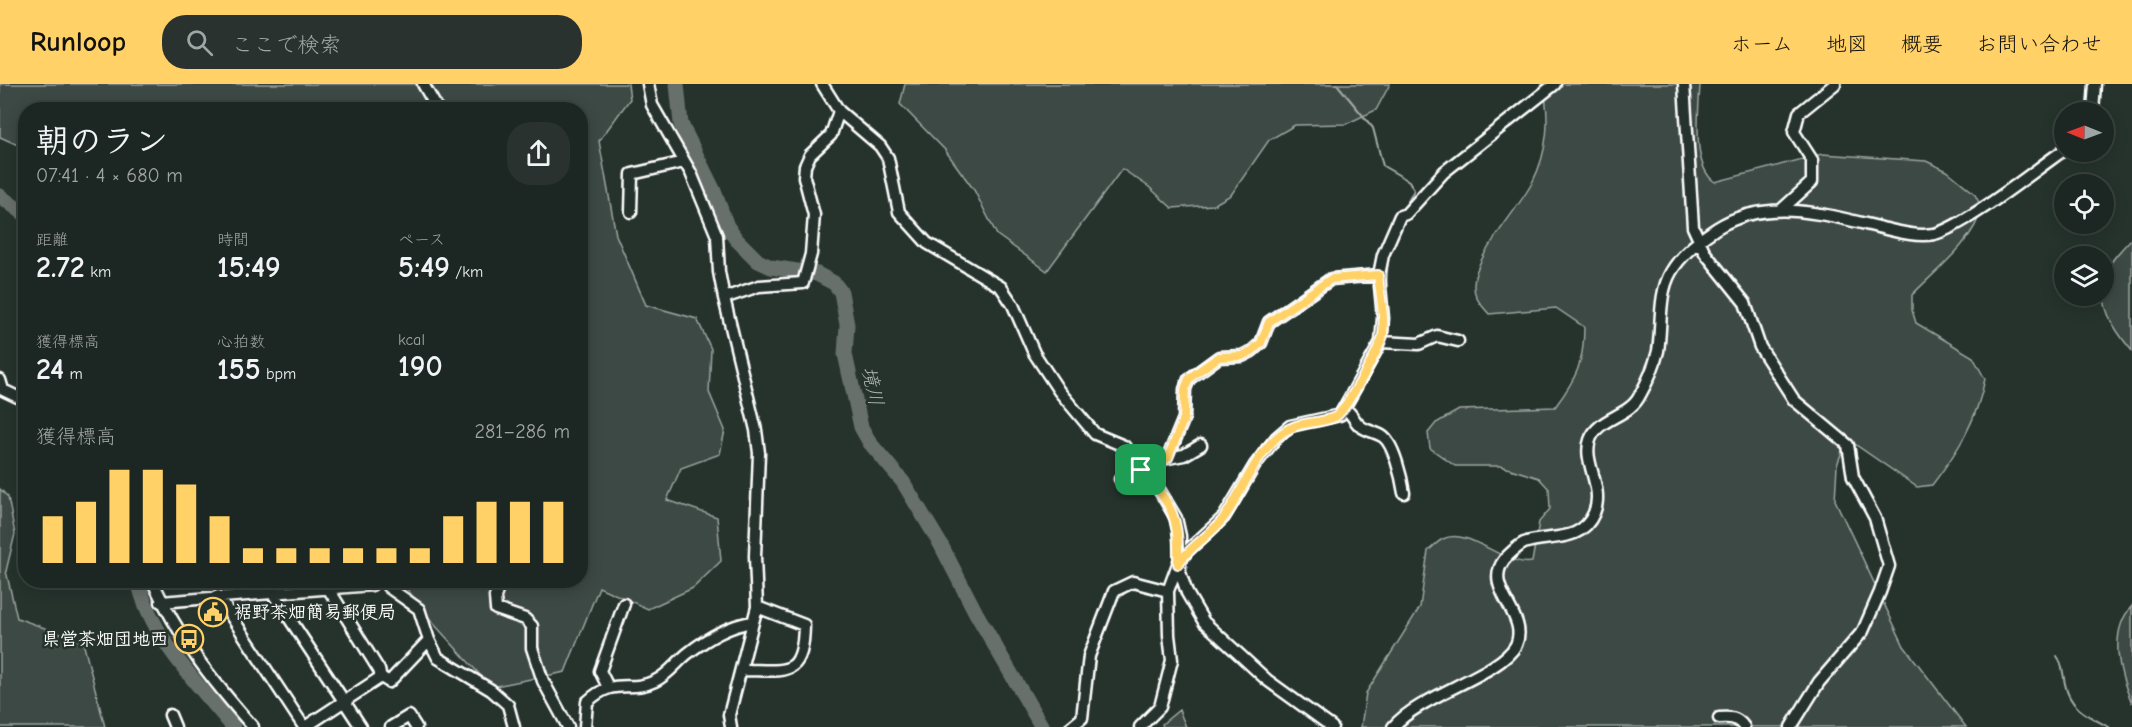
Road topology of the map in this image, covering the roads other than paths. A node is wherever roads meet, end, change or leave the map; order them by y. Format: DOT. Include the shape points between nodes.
graph roads {
  1 [pos="423,84"];
  2 [pos="648,84"];
  3 [pos="822,84"];
  4 [pos="1556,84"];
  5 [pos="1684,84"];
  6 [pos="1835,84"];
  7 [pos="2095,84"];
  8 [pos="433,102"];
  9 [pos="2094,102"];
  10 [pos="839,111"];
  11 [pos="2054,157"];
  12 [pos="684,162"];
  13 [pos="1781,210"];
  14 [pos="631,212"];
  15 [pos="1700,242"];
  16 [pos="1378,275"];
  17 [pos="724,298"];
  18 [pos="1458,341"];
  19 [pos="1385,342"];
  20 [pos="0,380"];
  21 [pos="18,397"];
  22 [pos="1347,410"];
  23 [pos="1201,445"];
  24 [pos="1168,458"];
  25 [pos="1141,470"];
  26 [pos="1120,479"];
  27 [pos="1404,493"];
  28 [pos="1178,564"];
  29 [pos="155,588"];
  30 [pos="328,588"];
  31 [pos="389,588"];
  32 [pos="498,588"];
  33 [pos="1168,591"];
  34 [pos="272,592"];
  35 [pos="218,596"];
  36 [pos="161,602"];
  37 [pos="624,604"];
  38 [pos="757,607"];
  39 [pos="752,622"];
  40 [pos="429,640"];
  41 [pos="741,670"];
  42 [pos="381,677"];
  43 [pos="608,687"];
  44 [pos="343,702"];
  45 [pos="170,715"];
  46 [pos="1719,718"];
  47 [pos="175,727"];
  48 [pos="253,727"];
  49 [pos="304,727"];
  50 [pos="361,727"];
  51 [pos="391,727"];
  52 [pos="416,727"];
  53 [pos="514,727"];
  54 [pos="568,727"];
  55 [pos="585,727"];
  56 [pos="731,727"];
  57 [pos="1071,727"];
  58 [pos="1140,727"];
  59 [pos="1332,727"];
  60 [pos="1393,727"];
  61 [pos="1744,727"];
  62 [pos="1791,727"];
  1 -- 8 [label="street"];
  2 -- 12 [label="street" via="652,105"];
  3 -- 10 [label="street"];
  4 -- 16 [label="street" via="1444,172 1403,215 1383,255"];
  5 -- 15 [label="street" via="1693,227"];
  6 -- 13 [label="street" via="1799,113 1794,132 1812,160 1812,182"];
  7 -- 9 [label="street"];
  10 -- 17 [label="street" via="831,135 810,155 805,166 804,177 814,214 811,254 803,283 759,286"];
  10 -- 25 [label="street" via="880,146 888,158 899,212 927,243 1000,287 1059,391 1095,434 1124,446"];
  11 -- 13 [label="street" via="1956,225 1932,234 1902,232 1821,213"];
  12 -- 14 [label="street" via="632,174"];
  12 -- 17 [label="street" via="717,236"];
  13 -- 15 [label="street" via="1728,221"];
  15 -- 60 [label="street" via="1669,274 1656,359 1639,399 1604,424 1589,442 1597,490 1594,515 1575,534 1524,543 1503,561 1499,582 1517,618 1516,644 1495,664 1414,708"];
  15 -- 62 [label="street" via="1705,254 1745,303 1760,347 1794,400 1848,445 1853,477 1875,518 1888,566 1863,632 1815,687"];
  16 -- 19 [label="street"];
  16 -- 24 [label="street" via="1331,279 1269,322 1261,343 1252,351 1242,356 1219,357 1189,379 1184,418"];
  17 -- 38 [label="street" via="746,379 759,453"];
  18 -- 19 [label="street" via="1437,336 1419,344"];
  19 -- 22 [label="street"];
  20 -- 21 [label="street" via="3,390"];
  22 -- 27 [label="street" via="1358,424 1388,442"];
  22 -- 28 [label="street" via="1335,418 1290,426 1276,438 1224,517"];
  23 -- 24 [label="street" via="1184,455"];
  24 -- 25 [label="street"];
  25 -- 26 [label="street"];
  25 -- 28 [label="street" via="1176,518 1180,536"];
  28 -- 33 [label="street"];
  28 -- 59 [label="street" via="1187,592 1204,622 1267,680"];
  29 -- 36 [label="street"];
  30 -- 34 [label="street"];
  30 -- 42 [label="street"];
  31 -- 40 [label="street" via="419,609"];
  32 -- 54 [label="street" via="496,609 525,619 531,626 532,648 543,681"];
  33 -- 57 [label="street" via="1132,582 1114,591 1089,656 1082,718"];
  33 -- 58 [label="street" via="1172,660 1160,707"];
  34 -- 35 [label="street"];
  34 -- 44 [label="street"];
  35 -- 36 [label="street"];
  35 -- 49 [label="street"];
  36 -- 48 [label="street" via="200,665"];
  37 -- 43 [label="street" via="600,671"];
  38 -- 39 [label="street"];
  38 -- 41 [label="street" via="804,625 800,659 783,670"];
  39 -- 41 [label="street"];
  39 -- 43 [label="street" via="717,634 655,681"];
  40 -- 42 [label="street" via="389,682"];
  40 -- 53 [label="street" via="438,658 508,705"];
  41 -- 56 [label="street" via="729,715"];
  42 -- 44 [label="street"];
  43 -- 55 [label="street" via="587,702"];
  44 -- 49 [label="street"];
  44 -- 50 [label="street"];
  45 -- 47 [label="street"];
  46 -- 61 [label="street" via="1739,720"];
  51 -- 52 [label="street" via="409,716"];
}
